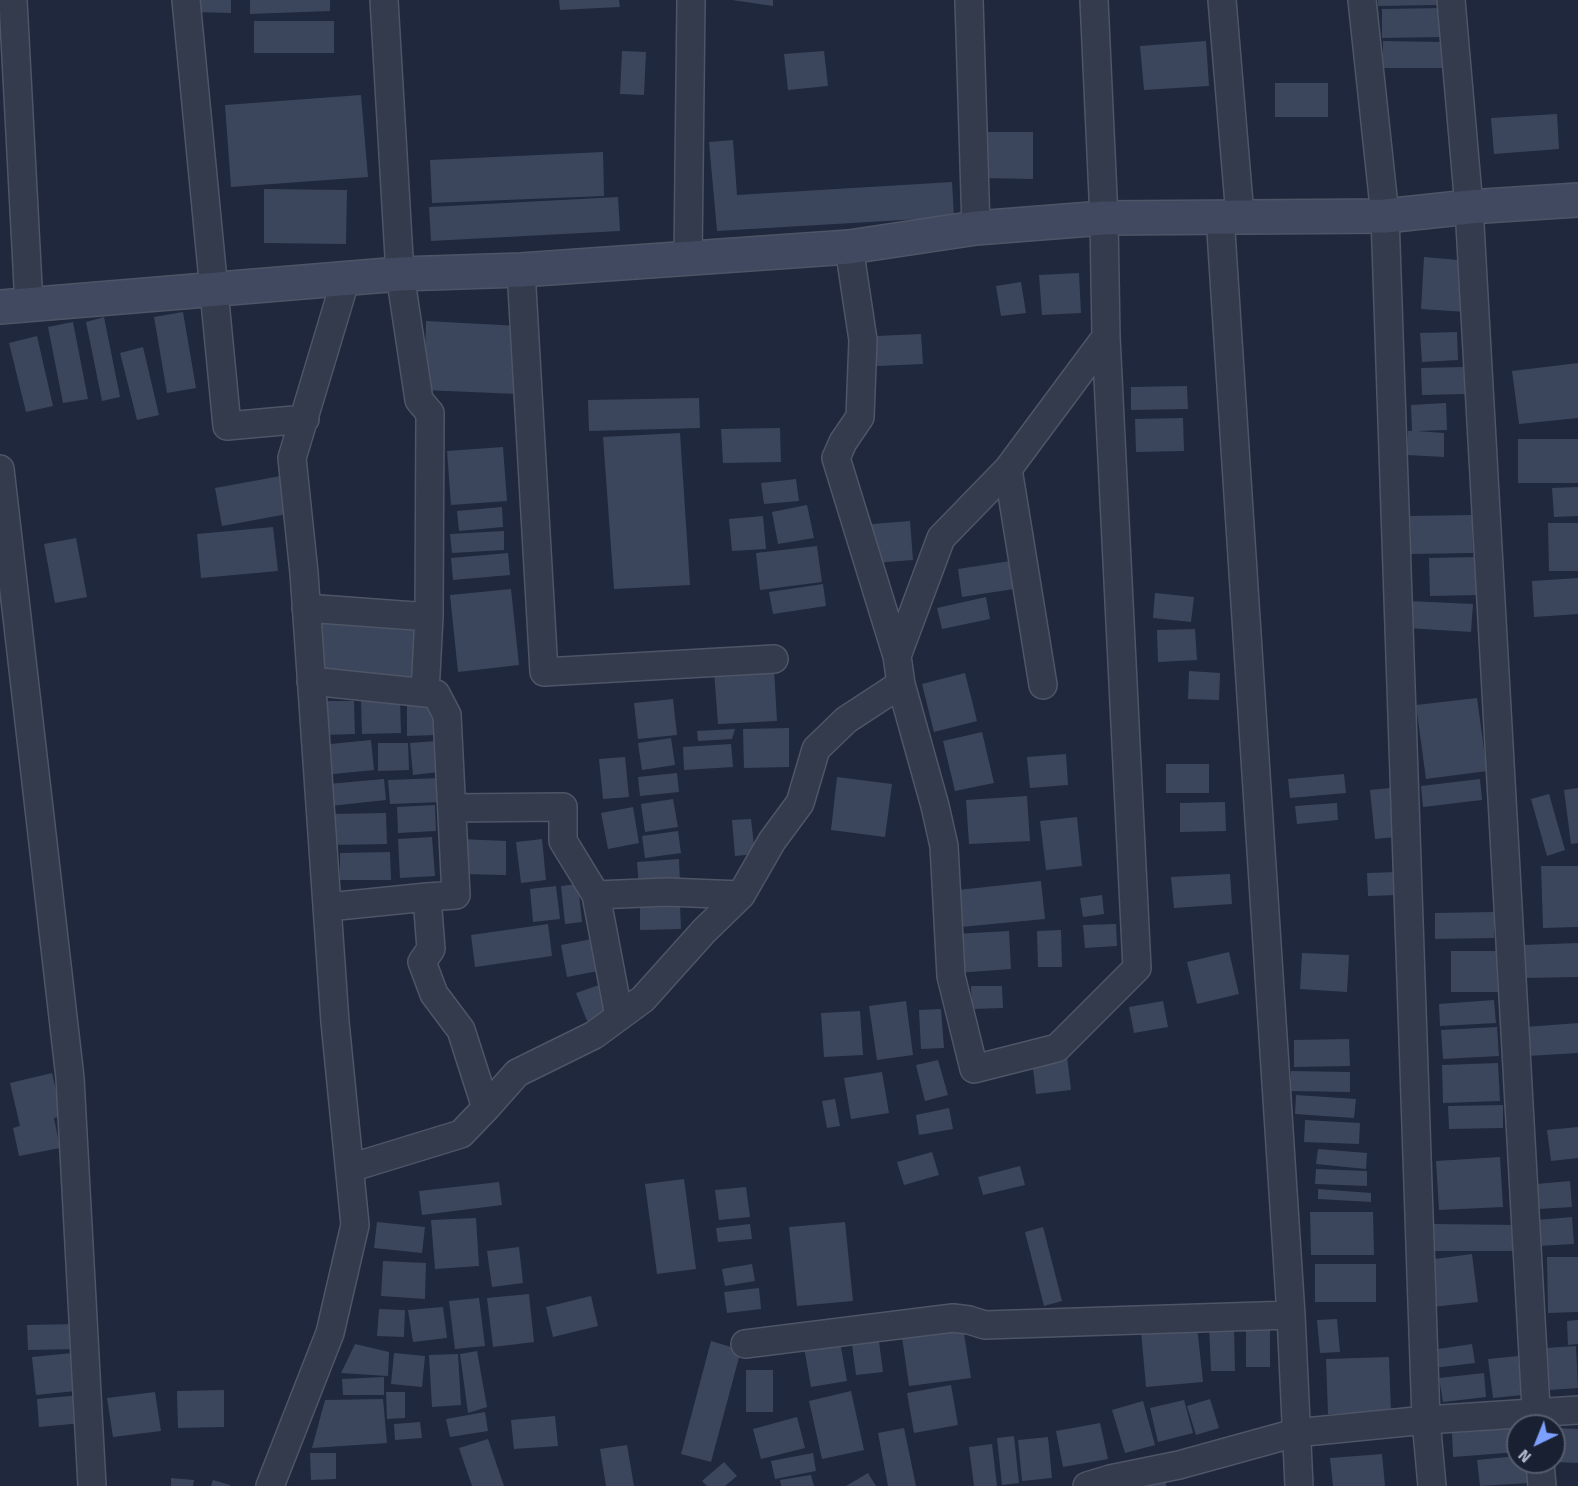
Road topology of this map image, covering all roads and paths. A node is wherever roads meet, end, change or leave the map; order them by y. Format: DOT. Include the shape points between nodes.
graph roads {
  1 [pos="13,0"];
  2 [pos="186,0"];
  3 [pos="384,0"];
  4 [pos="691,0"];
  5 [pos="969,0"];
  6 [pos="1094,0"];
  7 [pos="1221,0"];
  8 [pos="1362,0"];
  9 [pos="1451,0"];
  10 [pos="1578,200"];
  11 [pos="1469,207"];
  12 [pos="1230,216"];
  13 [pos="1385,216"];
  14 [pos="1104,218"];
  15 [pos="976,228"];
  16 [pos="849,247"];
  17 [pos="688,258"];
  18 [pos="521,270"];
  19 [pos="400,274"];
  20 [pos="346,278"];
  21 [pos="214,290"];
  22 [pos="14,306"];
  23 [pos="1106,337"];
  24 [pos="305,419"];
  25 [pos="0,469"];
  26 [pos="1008,469"];
  27 [pos="306,608"];
  28 [pos="429,617"];
  29 [pos="897,656"];
  30 [pos="774,659"];
  31 [pos="311,681"];
  32 [pos="901,684"];
  33 [pos="1043,685"];
  34 [pos="425,693"];
  35 [pos="452,808"];
  36 [pos="596,895"];
  37 [pos="741,895"];
  38 [pos="427,897"];
  39 [pos="327,907"];
  40 [pos="620,1016"];
  41 [pos="486,1108"];
  42 [pos="350,1168"];
  43 [pos="1291,1315"];
  44 [pos="745,1344"];
  45 [pos="1578,1410"];
  46 [pos="1537,1414"];
  47 [pos="1562,1414"];
  48 [pos="1426,1420"];
  49 [pos="1506,1420"];
  50 [pos="1295,1433"];
  51 [pos="1180,1475"];
  52 [pos="92,1486"];
  53 [pos="270,1486"];
  54 [pos="1087,1486"];
  55 [pos="1299,1486"];
  56 [pos="1432,1486"];
  1 -- 22 [label="street"];
  2 -- 21 [label="street"];
  3 -- 19 [label="street"];
  4 -- 17 [label="street"];
  5 -- 15 [label="street"];
  6 -- 14 [label="street"];
  7 -- 12 [label="street"];
  8 -- 13 [label="street"];
  9 -- 11 [label="street"];
  10 -- 11 [label="main road"];
  11 -- 13 [label="main road"];
  11 -- 46 [label="street"];
  12 -- 13 [label="main road"];
  12 -- 14 [label="main road"];
  12 -- 43 [label="street"];
  13 -- 48 [label="street"];
  14 -- 15 [label="main road"];
  14 -- 23 [label="street"];
  15 -- 16 [label="main road"];
  16 -- 17 [label="main road"];
  16 -- 29 [label="street" via="863,339 860,417 836,458"];
  17 -- 18 [label="main road"];
  18 -- 19 [label="main road"];
  18 -- 30 [label="street" via="544,672"];
  19 -- 20 [label="main road"];
  19 -- 28 [label="street" via="419,400 430,413"];
  20 -- 21 [label="main road"];
  20 -- 24 [label="street"];
  21 -- 22 [label="main road"];
  21 -- 24 [label="street" via="227,426"];
  23 -- 26 [label="street"];
  23 -- 32 [label="street" via="1137,968 1057,1048 974,1069 951,976 944,846"];
  24 -- 27 [label="street" via="292,458"];
  25 -- 52 [label="street" via="70,1078"];
  26 -- 29 [label="street" via="941,538"];
  26 -- 33 [label="street"];
  27 -- 28 [label="street"];
  27 -- 31 [label="street"];
  28 -- 34 [label="street"];
  29 -- 32 [label="street"];
  31 -- 34 [label="street"];
  31 -- 39 [label="street"];
  32 -- 37 [label="street" via="846,720 816,749 800,803 772,841"];
  34 -- 35 [label="street" via="436,694 447,715"];
  35 -- 36 [label="street" via="563,807 563,841"];
  35 -- 38 [label="street" via="456,895"];
  36 -- 37 [label="street"];
  36 -- 40 [label="street"];
  37 -- 40 [label="street" via="643,999"];
  38 -- 39 [label="street"];
  38 -- 41 [label="street" via="431,949 422,962 434,994 461,1030"];
  39 -- 42 [label="street"];
  40 -- 41 [label="street" via="594,1035 517,1073"];
  41 -- 42 [label="street" via="461,1134"];
  42 -- 53 [label="street" via="355,1225 330,1333"];
  43 -- 44 [label="street" via="985,1325 953,1318"];
  43 -- 50 [label="street"];
  45 -- 47 [label="street"];
  48 -- 49 [label="street"];
  48 -- 50 [label="street"];
  48 -- 56 [label="street"];
  50 -- 51 [label="street"];
  50 -- 55 [label="street"];
  51 -- 54 [label="street" via="1110,1479"];
}
